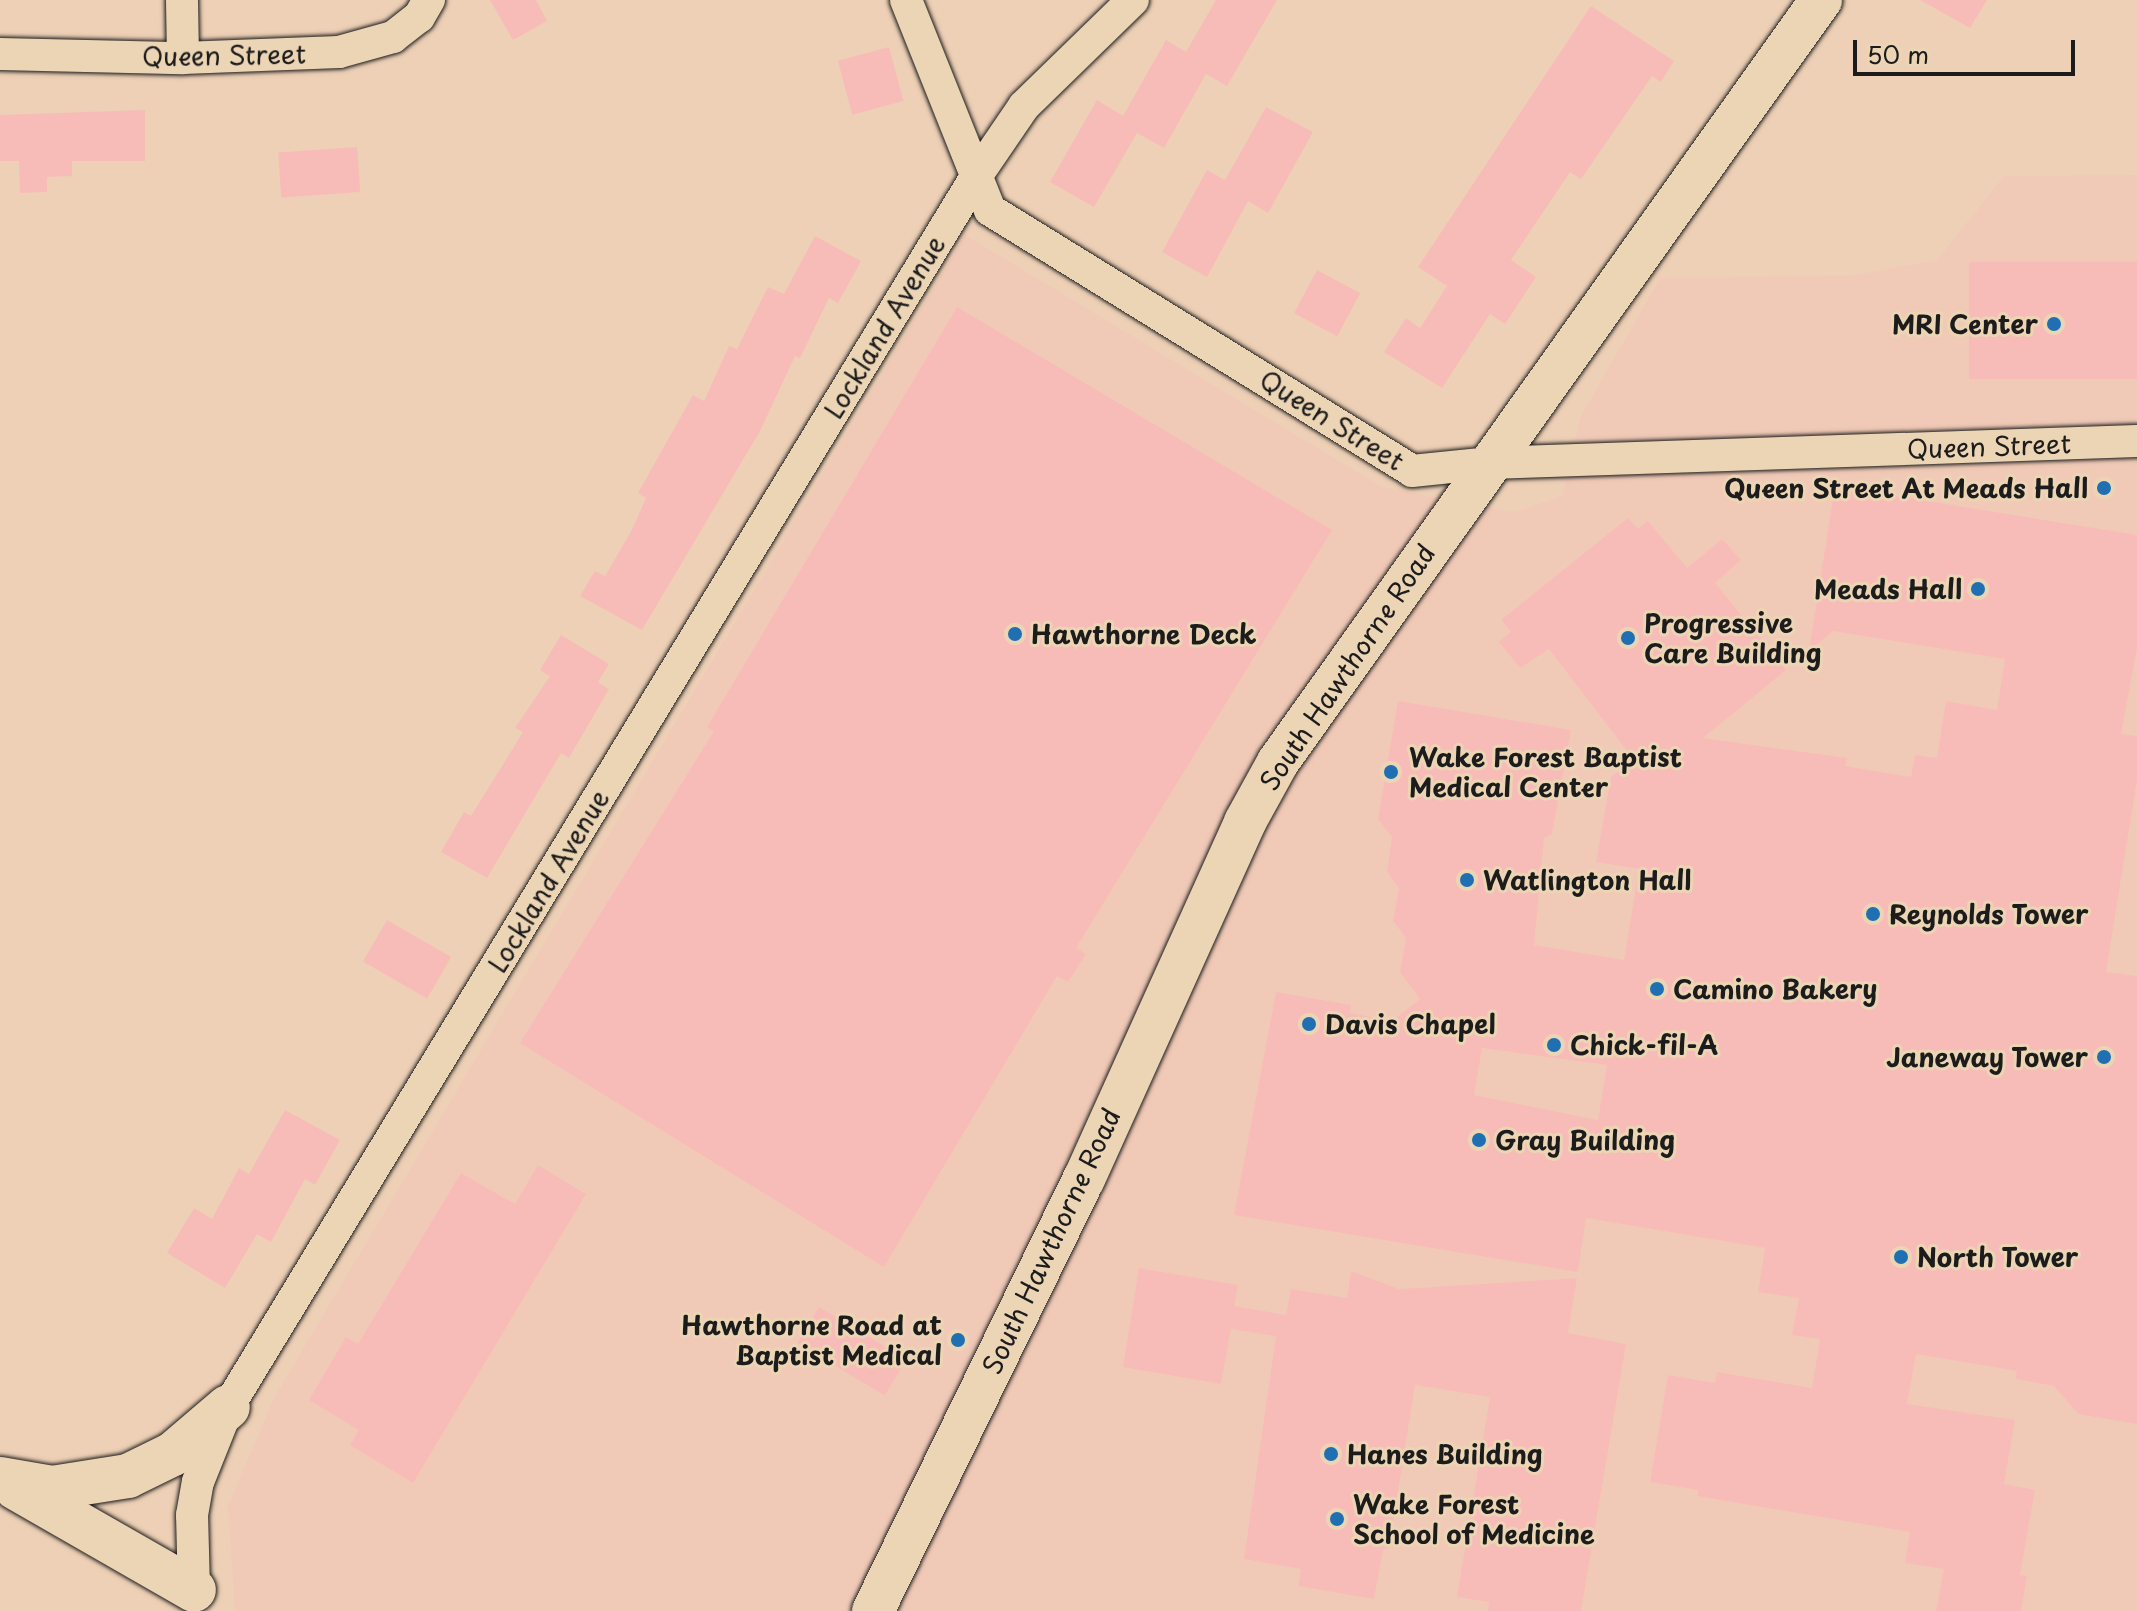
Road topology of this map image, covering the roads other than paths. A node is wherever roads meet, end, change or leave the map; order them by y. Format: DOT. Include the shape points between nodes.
graph roads {
  1 [pos="182,0"];
  2 [pos="429,0"];
  3 [pos="906,0"];
  4 [pos="1133,0"];
  5 [pos="1821,0"];
  6 [pos="0,54"];
  7 [pos="183,58"];
  8 [pos="977,175"];
  9 [pos="2137,441"];
  10 [pos="1489,463"];
  11 [pos="228,1407"];
  12 [pos="0,1479"];
  13 [pos="197,1600"];
  14 [pos="873,1611"];
  1 -- 7 [label="street"];
  2 -- 7 [label="street, Queen Street" via="419,17 368,47"];
  3 -- 8 [label="street, Queen Street"];
  4 -- 8 [label="street, Lockland Avenue" via="1024,106"];
  5 -- 10 [label="main road, South Hawthorne Road"];
  6 -- 7 [label="street, Queen Street"];
  8 -- 10 [label="street, Queen Street" via="990,210 1412,471"];
  8 -- 11 [label="street, Lockland Avenue"];
  9 -- 10 [label="street, Queen Street"];
  10 -- 14 [label="main road, South Hawthorne Road" via="1313,708 1245,822 1084,1179"];
  11 -- 12 [label="highway" via="173,1454 128,1476 52,1488"];
  11 -- 13 [label="street, Lockland Avenue" via="203,1469 192,1515"];
  12 -- 13 [label="highway"];
}
